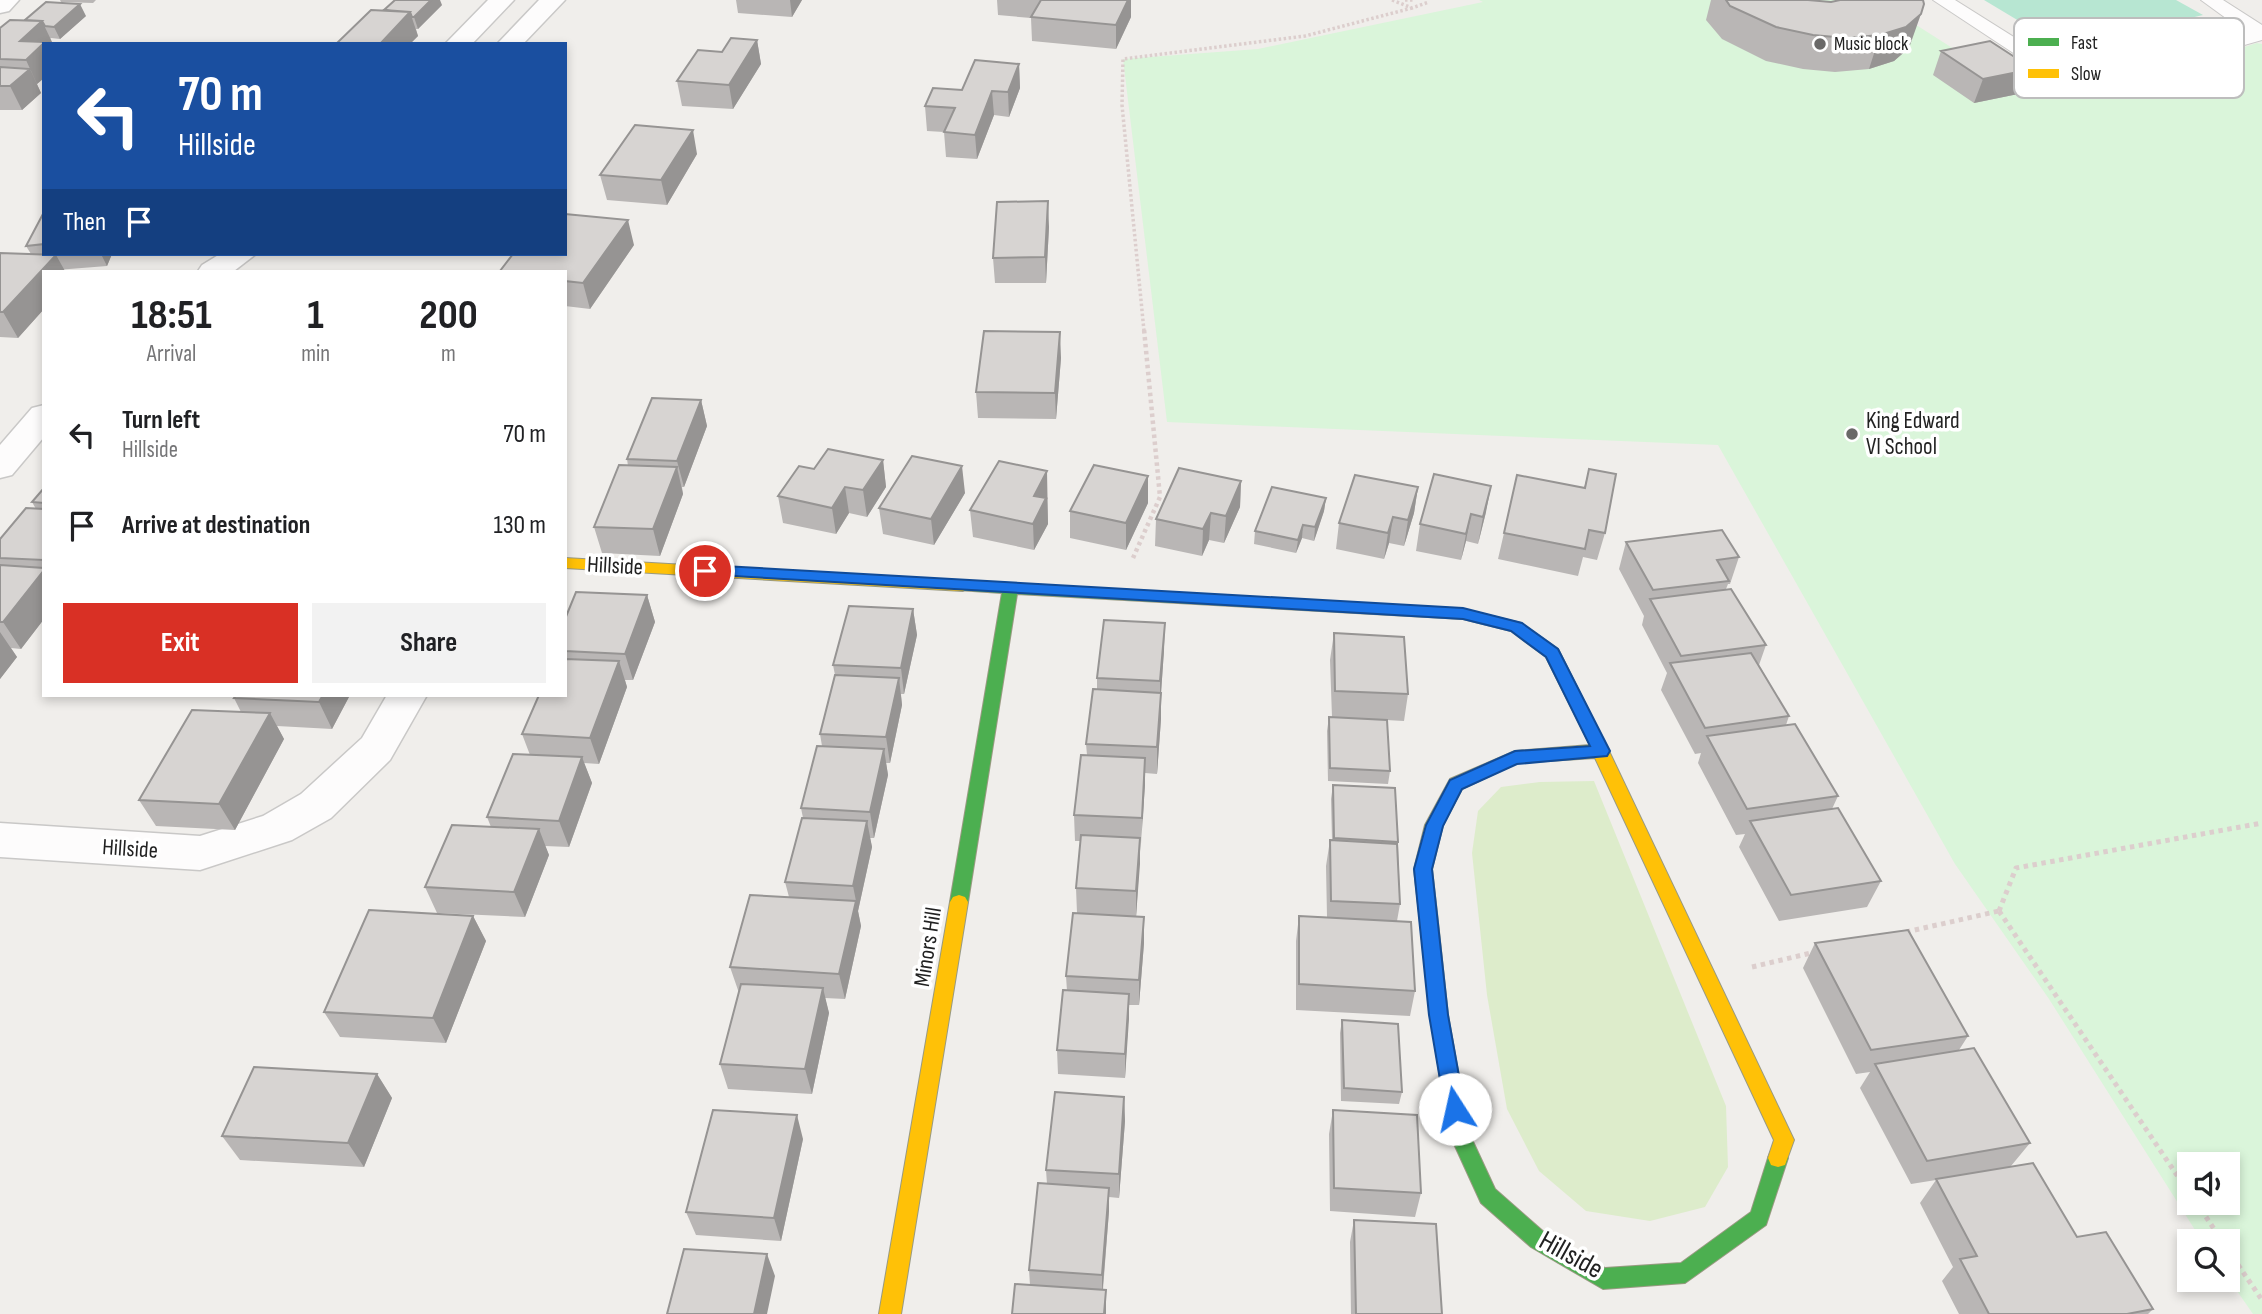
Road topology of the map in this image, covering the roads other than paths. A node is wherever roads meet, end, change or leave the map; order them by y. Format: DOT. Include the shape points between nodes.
graph roads {
  1 [pos="7,0"];
  2 [pos="502,0"];
  3 [pos="553,0"];
  4 [pos="1942,0"];
  5 [pos="2210,0"];
  6 [pos="0,6"];
  7 [pos="2236,18"];
  8 [pos="2244,23"];
  9 [pos="2260,34"];
  10 [pos="459,42"];
  11 [pos="511,42"];
  12 [pos="2014,45"];
  13 [pos="238,256"];
  14 [pos="215,270"];
  15 [pos="42,417"];
  16 [pos="0,467"];
  17 [pos="567,563"];
  18 [pos="1011,587"];
  19 [pos="406,697"];
  20 [pos="1601,751"];
  21 [pos="0,840"];
  22 [pos="890,1314"];
  1 -- 6 [label="street"];
  2 -- 10 [label="street"];
  3 -- 11 [label="street"];
  4 -- 12 [label="lane"];
  5 -- 7 [label="lane"];
  8 -- 9 [label="lane"];
  13 -- 14 [label="street"];
  15 -- 16 [label="street"];
  17 -- 18 [label="street, Hillside"];
  18 -- 20 [label="street, Hillside" via="1463,614 1516,627 1552,653"];
  18 -- 22 [label="street, Minors Hill"];
  19 -- 21 [label="street, Hillside" via="376,749 316,806 277,828 200,853"];
  20 -- 20 [label="street, Hillside" via="1515,757 1456,784 1434,825 1423,869 1439,1015 1459,1133 1488,1196 1538,1240 1603,1279 1685,1273 1759,1218 1784,1140"];
}
